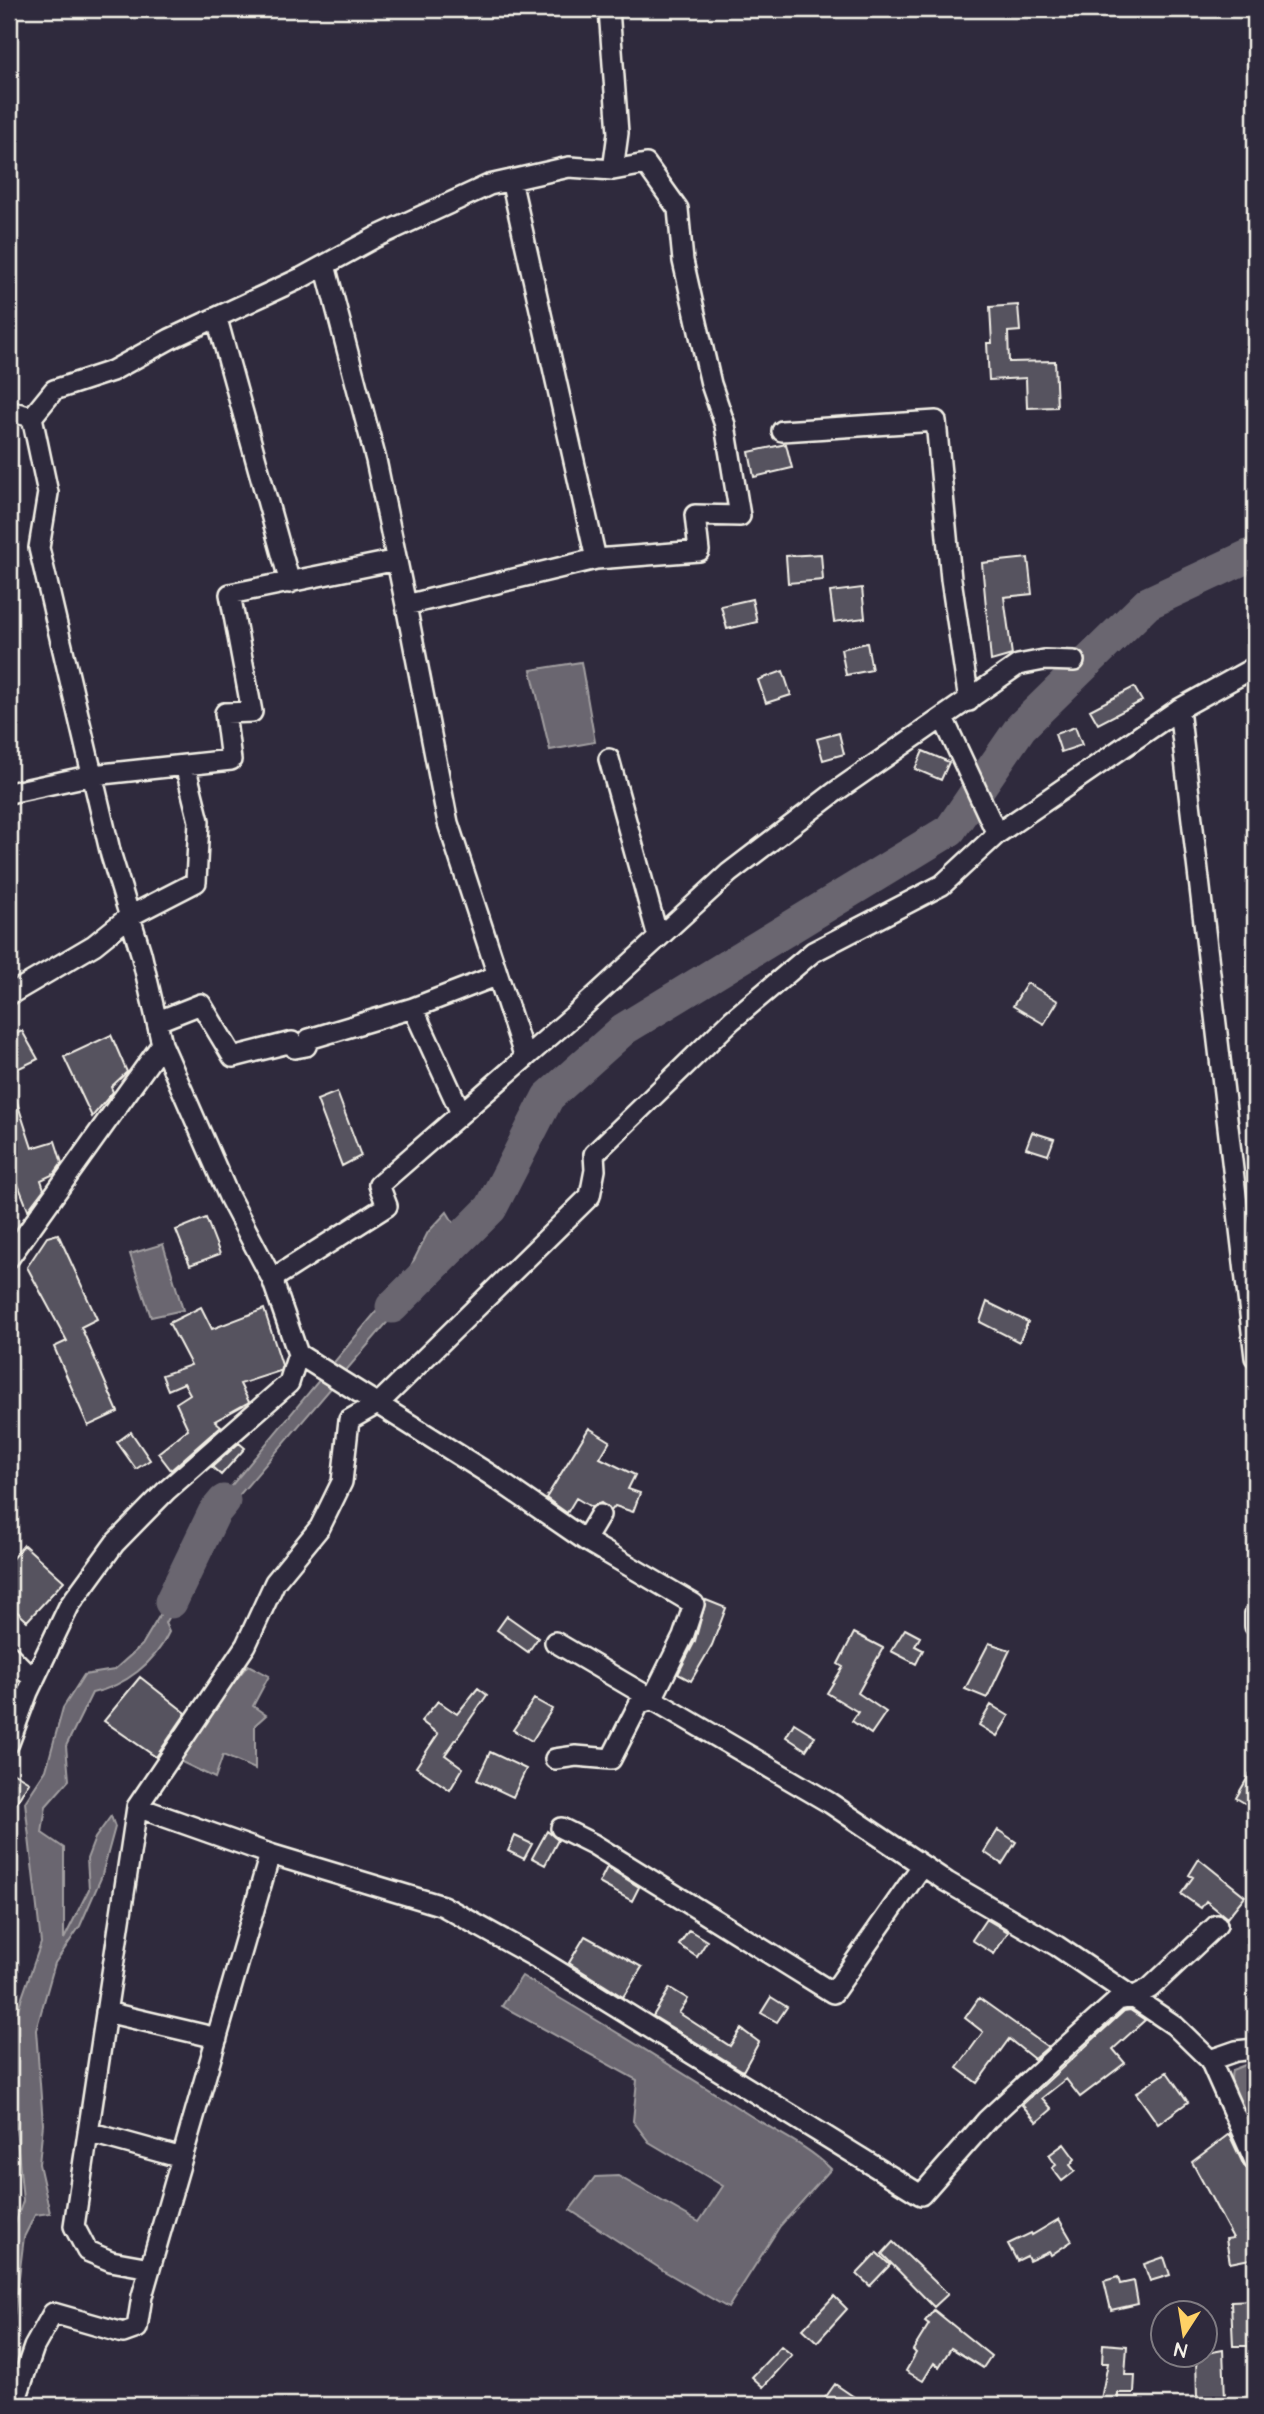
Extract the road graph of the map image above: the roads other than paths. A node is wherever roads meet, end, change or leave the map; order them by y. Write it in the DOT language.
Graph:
graph roads {
  1 [pos="609,9"];
  2 [pos="613,170"];
  3 [pos="511,180"];
  4 [pos="325,265"];
  5 [pos="217,319"];
  6 [pos="10,408"];
  7 [pos="32,417"];
  8 [pos="782,431"];
  9 [pos="596,559"];
  10 [pos="397,560"];
  11 [pos="290,583"];
  12 [pos="406,606"];
  13 [pos="1074,662"];
  14 [pos="1255,667"];
  15 [pos="969,701"];
  16 [pos="1179,709"];
  17 [pos="943,718"];
  18 [pos="608,759"];
  19 [pos="185,765"];
  20 [pos="93,775"];
  21 [pos="9,793"];
  22 [pos="997,834"];
  23 [pos="130,916"];
  24 [pos="658,937"];
  25 [pos="496,976"];
  26 [pos="9,995"];
  27 [pos="413,1008"];
  28 [pos="158,1021"];
  29 [pos="162,1044"];
  30 [pos="525,1058"];
  31 [pos="460,1113"];
  32 [pos="9,1258"];
  33 [pos="272,1279"];
  34 [pos="298,1354"];
  35 [pos="1255,1357"];
  36 [pos="379,1403"];
  37 [pos="600,1515"];
  38 [pos="585,1540"];
  39 [pos="1255,1614"];
  40 [pos="1255,1626"];
  41 [pos="555,1642"];
  42 [pos="9,1655"];
  43 [pos="34,1680"];
  44 [pos="652,1699"];
  45 [pos="9,1743"];
  46 [pos="555,1759"];
  47 [pos="137,1807"];
  48 [pos="561,1828"];
  49 [pos="270,1854"];
  50 [pos="922,1866"];
  51 [pos="1217,1924"];
  52 [pos="1133,1997"];
  53 [pos="106,2012"];
  54 [pos="217,2038"];
  55 [pos="1255,2049"];
  56 [pos="1210,2060"];
  57 [pos="88,2132"];
  58 [pos="182,2158"];
  59 [pos="1255,2161"];
  60 [pos="150,2268"];
  61 [pos="13,2405"];
  1 -- 2 [label="street"];
  2 -- 3 [label="street"];
  2 -- 9 [label="street"];
  3 -- 4 [label="street"];
  3 -- 9 [label="street"];
  4 -- 5 [label="street"];
  4 -- 10 [label="street"];
  5 -- 7 [label="street"];
  5 -- 11 [label="street"];
  6 -- 7 [label="street"];
  7 -- 20 [label="street"];
  8 -- 15 [label="street"];
  9 -- 12 [label="street"];
  10 -- 11 [label="street"];
  10 -- 12 [label="street"];
  11 -- 19 [label="street"];
  12 -- 25 [label="street"];
  13 -- 15 [label="street"];
  14 -- 16 [label="street"];
  15 -- 17 [label="street"];
  16 -- 22 [label="street"];
  16 -- 35 [label="street"];
  17 -- 22 [label="street"];
  17 -- 24 [label="street"];
  18 -- 24 [label="street"];
  19 -- 20 [label="street"];
  19 -- 23 [label="street"];
  20 -- 21 [label="street"];
  20 -- 23 [label="street"];
  22 -- 36 [label="street"];
  23 -- 26 [label="street"];
  23 -- 28 [label="street"];
  24 -- 30 [label="street"];
  25 -- 27 [label="street"];
  25 -- 30 [label="street"];
  27 -- 28 [label="street"];
  27 -- 31 [label="street"];
  28 -- 29 [label="street"];
  29 -- 32 [label="street"];
  29 -- 33 [label="street"];
  30 -- 31 [label="street"];
  31 -- 33 [label="street"];
  33 -- 34 [label="street"];
  34 -- 36 [label="street"];
  34 -- 43 [label="street"];
  36 -- 38 [label="street"];
  36 -- 47 [label="street"];
  37 -- 38 [label="street"];
  38 -- 44 [label="street"];
  39 -- 40 [label="street"];
  41 -- 44 [label="street"];
  42 -- 43 [label="street"];
  43 -- 45 [label="street"];
  44 -- 46 [label="street"];
  44 -- 50 [label="street"];
  47 -- 49 [label="street"];
  47 -- 53 [label="street"];
  48 -- 50 [label="street"];
  49 -- 52 [label="street"];
  49 -- 54 [label="street"];
  50 -- 52 [label="street"];
  51 -- 52 [label="street"];
  52 -- 56 [label="street"];
  53 -- 54 [label="street"];
  53 -- 57 [label="street"];
  54 -- 58 [label="street"];
  55 -- 56 [label="street"];
  56 -- 59 [label="street"];
  57 -- 58 [label="street"];
  57 -- 60 [label="street"];
  58 -- 60 [label="street"];
  60 -- 61 [label="street"];
}
